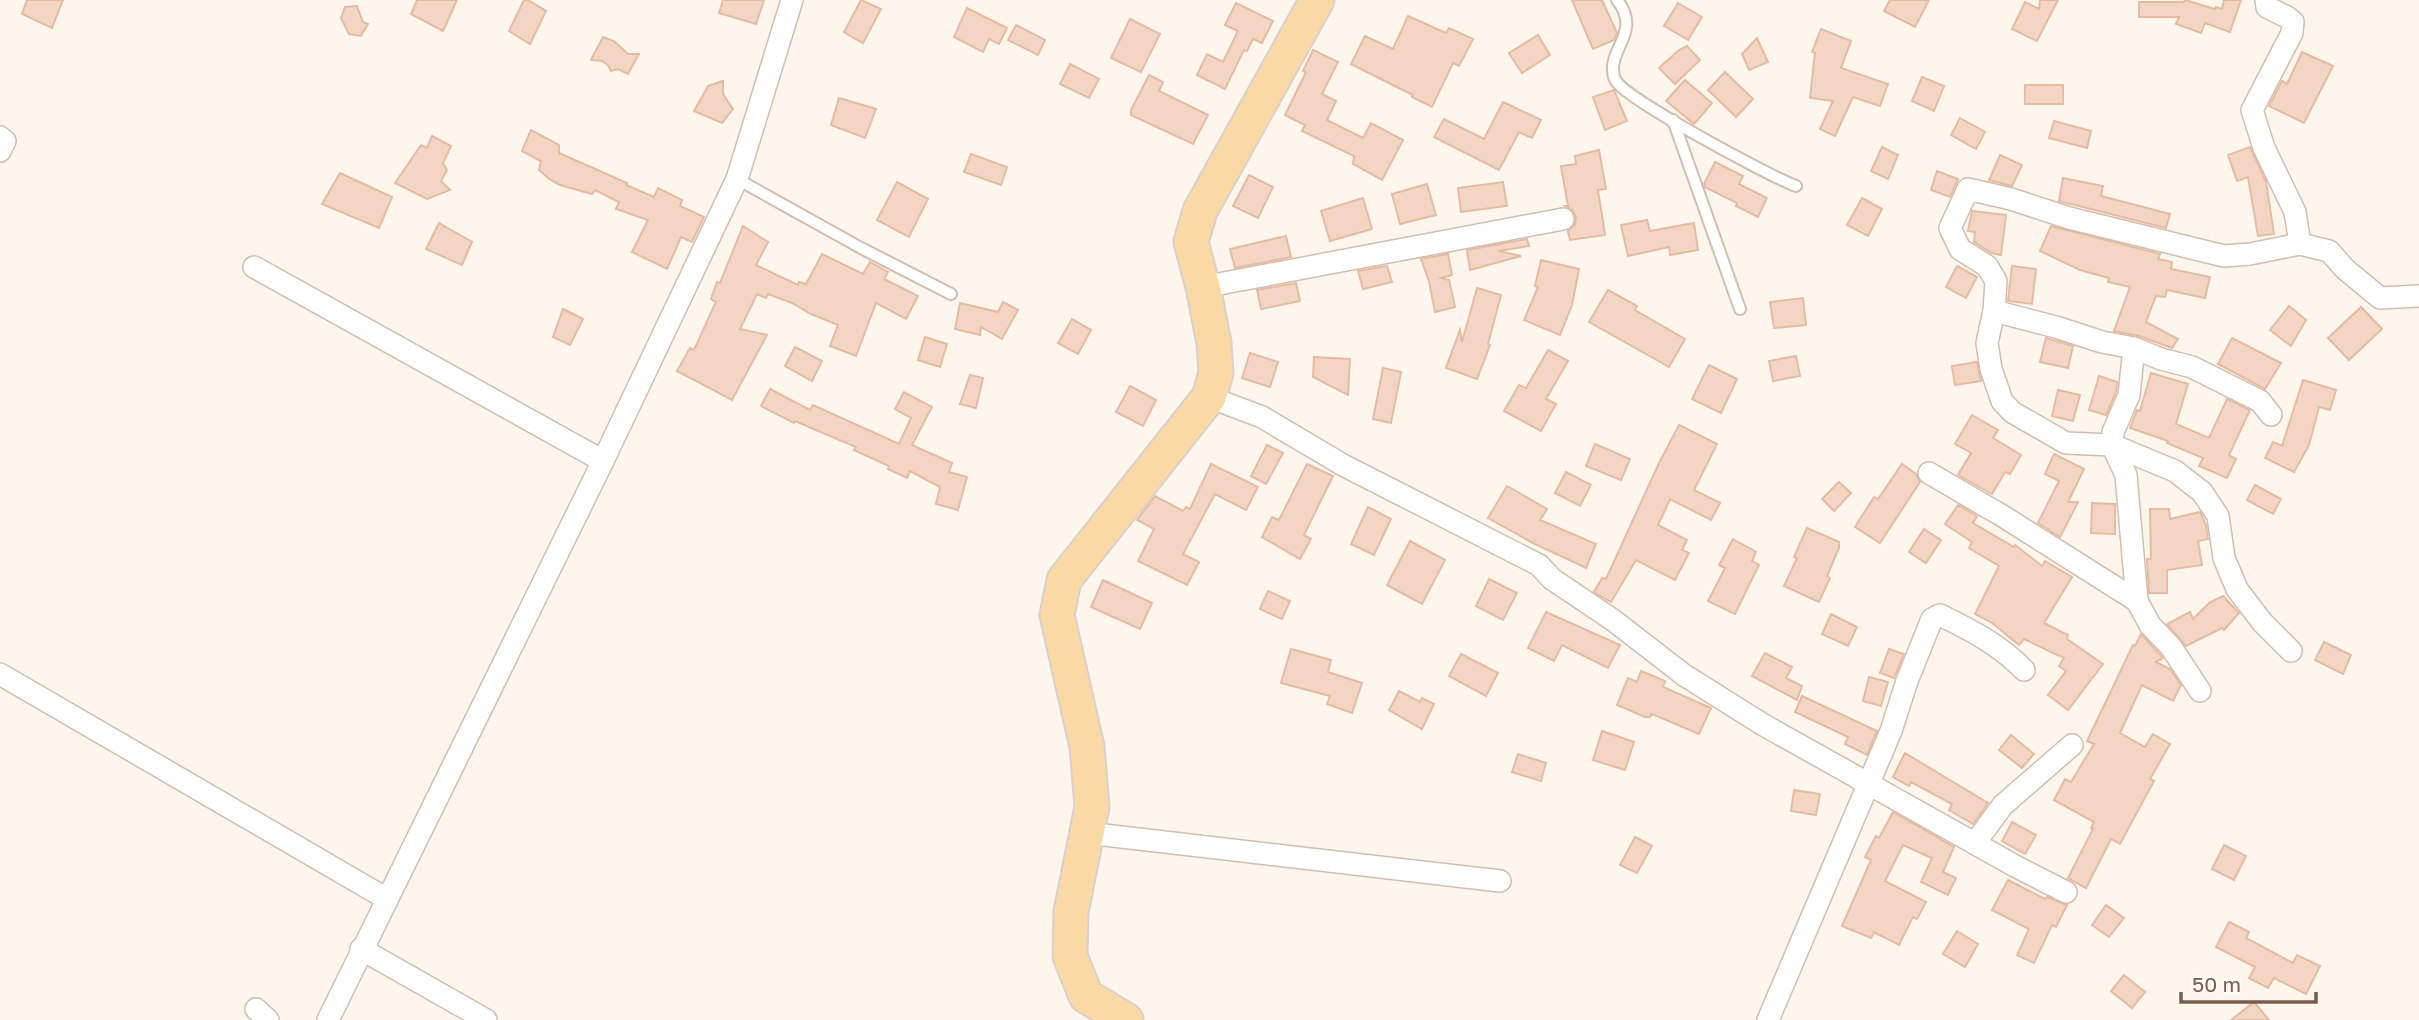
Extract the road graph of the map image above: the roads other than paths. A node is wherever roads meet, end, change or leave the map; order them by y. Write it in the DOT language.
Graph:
graph roads {
  1 [pos="792,0"];
  2 [pos="1317,0"];
  3 [pos="1617,0"];
  4 [pos="2266,0"];
  5 [pos="1673,120"];
  6 [pos="0,138"];
  7 [pos="0,151"];
  8 [pos="737,179"];
  9 [pos="1796,186"];
  10 [pos="1563,219"];
  11 [pos="2300,244"];
  12 [pos="254,267"];
  13 [pos="1203,287"];
  14 [pos="951,294"];
  15 [pos="2419,296"];
  16 [pos="1740,309"];
  17 [pos="1994,311"];
  18 [pos="2134,348"];
  19 [pos="1209,397"];
  20 [pos="2271,415"];
  21 [pos="2112,445"];
  22 [pos="603,461"];
  23 [pos="1929,473"];
  24 [pos="2137,601"];
  25 [pos="2291,651"];
  26 [pos="2024,670"];
  27 [pos="0,674"];
  28 [pos="2200,691"];
  29 [pos="2072,745"];
  30 [pos="1869,785"];
  31 [pos="1087,833"];
  32 [pos="1975,843"];
  33 [pos="1500,881"];
  34 [pos="2066,892"];
  35 [pos="387,898"];
  36 [pos="361,949"];
  37 [pos="328,1020"];
  38 [pos="486,1020"];
  39 [pos="1126,1020"];
  40 [pos="1768,1020"];
  1 -- 8 [label="street"];
  2 -- 13 [label="main road"];
  3 -- 5 [label="lane"];
  4 -- 11 [label="street"];
  5 -- 9 [label="lane"];
  5 -- 16 [label="lane"];
  6 -- 7 [label="street"];
  8 -- 14 [label="lane"];
  8 -- 22 [label="street"];
  10 -- 13 [label="street"];
  11 -- 15 [label="street"];
  11 -- 17 [label="street"];
  12 -- 22 [label="street"];
  13 -- 19 [label="main road"];
  17 -- 18 [label="street"];
  17 -- 21 [label="street"];
  18 -- 20 [label="street"];
  18 -- 21 [label="street"];
  19 -- 30 [label="street"];
  19 -- 31 [label="main road"];
  21 -- 24 [label="street"];
  21 -- 25 [label="street"];
  22 -- 35 [label="street"];
  23 -- 24 [label="street"];
  24 -- 28 [label="street"];
  26 -- 30 [label="street"];
  27 -- 35 [label="street"];
  29 -- 32 [label="street"];
  30 -- 32 [label="street"];
  30 -- 40 [label="street"];
  31 -- 33 [label="street"];
  31 -- 39 [label="main road"];
  32 -- 34 [label="street"];
  35 -- 36 [label="street"];
  36 -- 37 [label="street"];
  36 -- 38 [label="street"];
}
